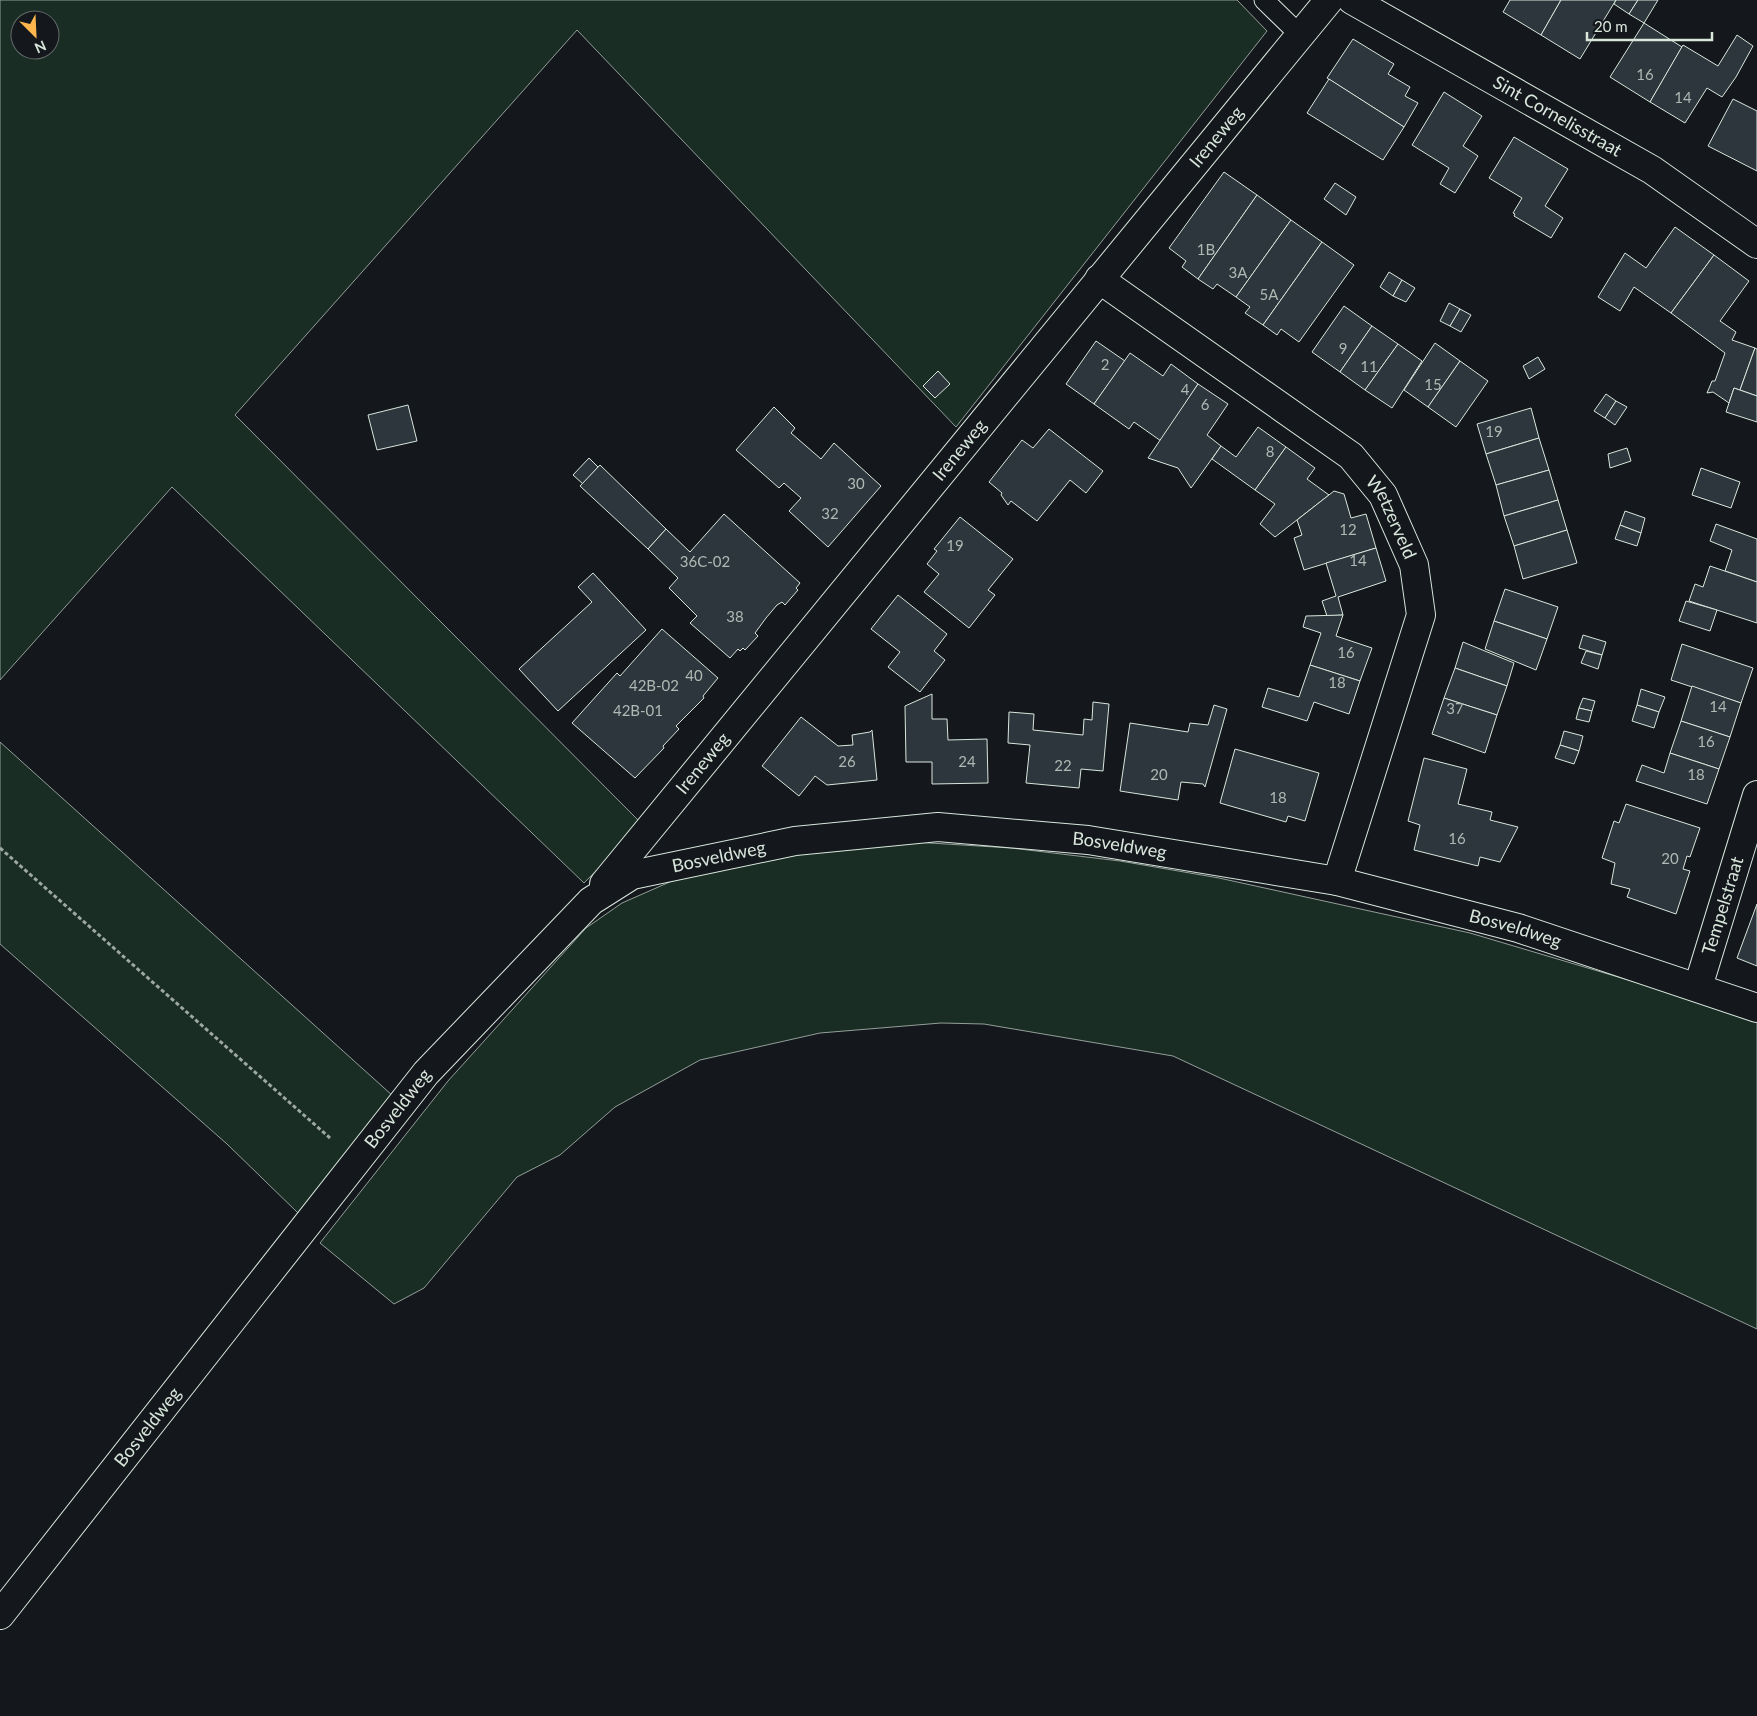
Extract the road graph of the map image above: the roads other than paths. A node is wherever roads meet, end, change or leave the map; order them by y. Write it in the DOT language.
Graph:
graph roads {
  1 [pos="1264,0"];
  2 [pos="1329,0"];
  3 [pos="1352,0"];
  4 [pos="1300,35"];
  5 [pos="1757,244"];
  6 [pos="1099,279"];
  7 [pos="1757,795"];
  8 [pos="1338,881"];
  9 [pos="591,901"];
  10 [pos="1698,987"];
  11 [pos="1757,1008"];
  12 [pos="0,1615"];
  1 -- 4 [label="lane"];
  2 -- 4 [label="street, Ireneweg"];
  3 -- 5 [label="street, Sint Cornelisstraat"];
  4 -- 6 [label="street, Ireneweg"];
  6 -- 8 [label="street, Wetzerveld"];
  6 -- 9 [label="street, Ireneweg"];
  7 -- 10 [label="street, Tempelstraat"];
  8 -- 9 [label="street, Bosveldweg"];
  8 -- 10 [label="street, Bosveldweg"];
  9 -- 12 [label="street, Bosveldweg"];
  10 -- 11 [label="street, Bosveldweg"];
}
